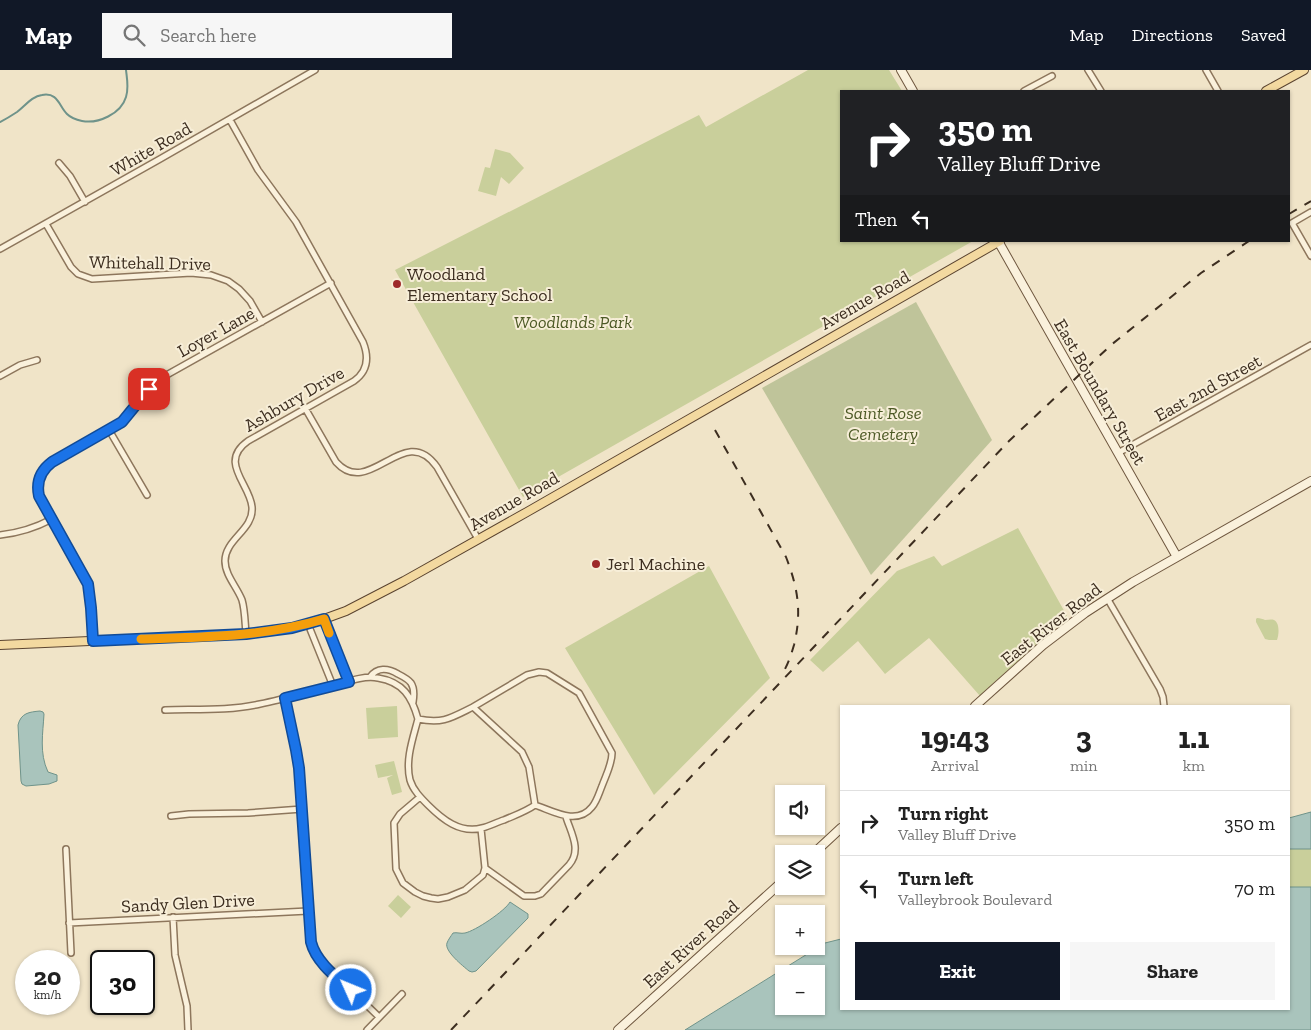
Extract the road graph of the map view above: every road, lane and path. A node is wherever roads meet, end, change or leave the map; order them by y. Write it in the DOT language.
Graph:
graph roads {
  1 [pos="315,70"];
  2 [pos="901,70"];
  3 [pos="1088,70"];
  4 [pos="1206,70"];
  5 [pos="1304,70"];
  6 [pos="1052,76"];
  7 [pos="912,90"];
  8 [pos="1026,90"];
  9 [pos="1100,90"];
  10 [pos="1217,90"];
  11 [pos="1268,90"];
  12 [pos="230,120"];
  13 [pos="59,163"];
  14 [pos="85,202"];
  15 [pos="1311,212"];
  16 [pos="46,224"];
  17 [pos="999,242"];
  18 [pos="0,249"];
  19 [pos="1311,256"];
  20 [pos="331,283"];
  21 [pos="262,322"];
  22 [pos="1311,345"];
  23 [pos="37,360"];
  24 [pos="0,376"];
  25 [pos="305,408"];
  26 [pos="109,430"];
  27 [pos="1118,454"];
  28 [pos="1311,481"];
  29 [pos="147,495"];
  30 [pos="52,518"];
  31 [pos="0,535"];
  32 [pos="478,539"];
  33 [pos="1176,557"];
  34 [pos="1107,598"];
  35 [pos="324,619"];
  36 [pos="308,624"];
  37 [pos="246,634"];
  38 [pos="93,641"];
  39 [pos="0,645"];
  40 [pos="370,677"];
  41 [pos="349,682"];
  42 [pos="333,686"];
  43 [pos="285,698"];
  44 [pos="413,703"];
  45 [pos="976,705"];
  46 [pos="1164,705"];
  47 [pos="472,707"];
  48 [pos="165,710"];
  49 [pos="418,719"];
  50 [pos="420,797"];
  51 [pos="535,804"];
  52 [pos="302,809"];
  53 [pos="171,816"];
  54 [pos="566,817"];
  55 [pos="480,829"];
  56 [pos="840,829"];
  57 [pos="823,845"];
  58 [pos="66,849"];
  59 [pos="485,868"];
  60 [pos="775,888"];
  61 [pos="308,911"];
  62 [pos="173,917"];
  63 [pos="70,923"];
  64 [pos="71,950"];
  65 [pos="402,994"];
  66 [pos="379,1017"];
  67 [pos="188,1030"];
  68 [pos="367,1030"];
  69 [pos="618,1030"];
  1 -- 12 [label="street, White Road"];
  2 -- 7 [label="main road"];
  3 -- 9 [label="street"];
  4 -- 10 [label="street"];
  5 -- 11 [label="main road"];
  6 -- 8 [label="street"];
  12 -- 14 [label="street, White Road"];
  12 -- 20 [label="street, Ashbury Drive"];
  13 -- 14 [label="street"];
  14 -- 16 [label="street, White Road"];
  15 -- 19 [label="street"];
  16 -- 18 [label="street, White Road"];
  16 -- 21 [label="street, Whitehall Drive"];
  17 -- 27 [label="main road, East Boundary Street"];
  17 -- 32 [label="main road, Avenue Road"];
  20 -- 21 [label="street, Loyer Lane"];
  20 -- 25 [label="street, Ashbury Drive"];
  21 -- 26 [label="street, Loyer Lane"];
  22 -- 27 [label="street, East 2nd Street"];
  23 -- 24 [label="street"];
  25 -- 32 [label="street"];
  25 -- 37 [label="street, Ashbury Drive"];
  26 -- 29 [label="street"];
  26 -- 30 [label="street, Loyer Lane"];
  27 -- 33 [label="main road, East Boundary Street"];
  28 -- 33 [label="main road, East River Road"];
  30 -- 31 [label="street"];
  30 -- 38 [label="street, Loyer Lane"];
  32 -- 35 [label="main road, Avenue Road"];
  33 -- 34 [label="main road, East River Road"];
  34 -- 45 [label="main road, East River Road"];
  34 -- 46 [label="street"];
  35 -- 36 [label="main road, Avenue Road"];
  35 -- 41 [label="street"];
  36 -- 37 [label="main road, Avenue Road"];
  36 -- 42 [label="street"];
  37 -- 38 [label="main road, Avenue Road"];
  38 -- 39 [label="main road, Avenue Road"];
  40 -- 41 [label="street"];
  40 -- 44 [label="street"];
  40 -- 44 [label="street"];
  41 -- 42 [label="street"];
  42 -- 43 [label="street"];
  43 -- 48 [label="street"];
  43 -- 52 [label="street"];
  44 -- 49 [label="street"];
  47 -- 49 [label="street"];
  47 -- 51 [label="street"];
  47 -- 54 [label="street"];
  49 -- 50 [label="street"];
  50 -- 55 [label="street"];
  50 -- 59 [label="street"];
  51 -- 54 [label="street"];
  51 -- 55 [label="street"];
  52 -- 53 [label="street"];
  52 -- 61 [label="street"];
  54 -- 59 [label="street"];
  55 -- 59 [label="street"];
  56 -- 57 [label="main road"];
  58 -- 63 [label="street"];
  60 -- 69 [label="main road, East River Road"];
  61 -- 62 [label="street, Sandy Glen Drive"];
  61 -- 66 [label="street"];
  62 -- 63 [label="street, Sandy Glen Drive"];
  62 -- 67 [label="street"];
  63 -- 64 [label="street"];
  65 -- 66 [label="street"];
  66 -- 68 [label="street"];
}
